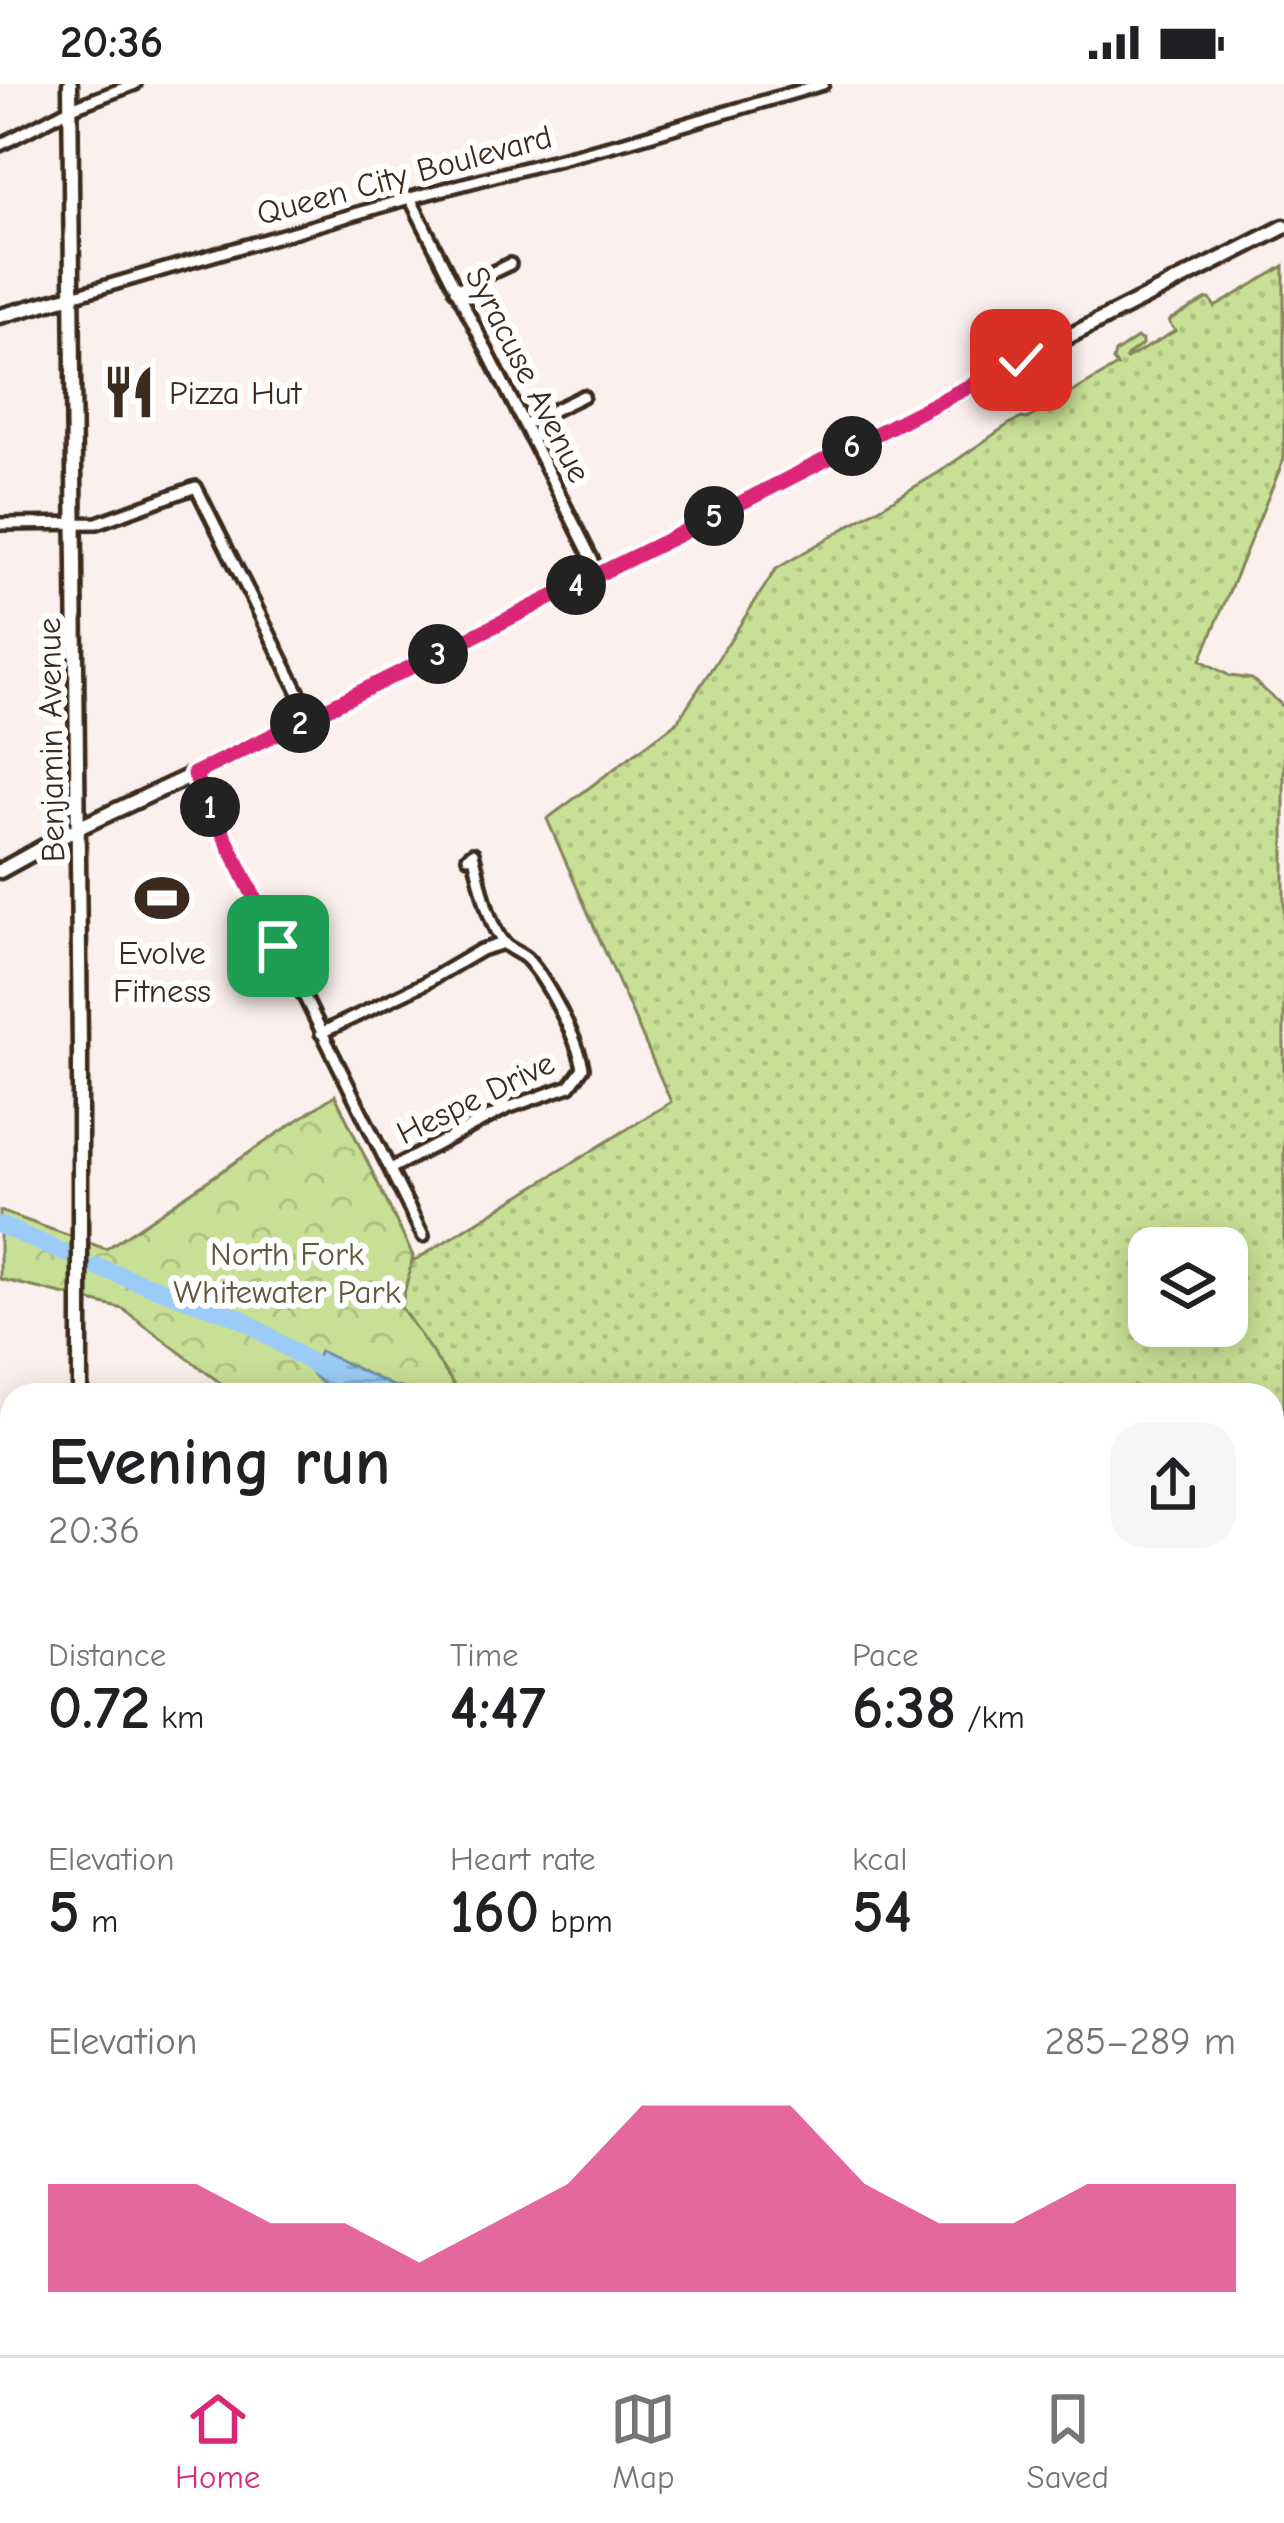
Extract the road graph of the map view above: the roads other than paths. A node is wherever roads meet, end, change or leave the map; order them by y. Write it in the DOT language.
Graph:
graph roads {
  1 [pos="70,84"];
  2 [pos="135,84"];
  3 [pos="823,84"];
  4 [pos="71,108"];
  5 [pos="0,145"];
  6 [pos="410,198"];
  7 [pos="1284,227"];
  8 [pos="510,264"];
  9 [pos="455,290"];
  10 [pos="72,296"];
  11 [pos="0,316"];
  12 [pos="583,395"];
  13 [pos="525,424"];
  14 [pos="76,523"];
  15 [pos="0,524"];
  16 [pos="599,573"];
  17 [pos="311,717"];
  18 [pos="194,774"];
  19 [pos="78,828"];
  20 [pos="468,857"];
  21 [pos="0,871"];
  22 [pos="504,943"];
  23 [pos="321,1033"];
  24 [pos="389,1169"];
  25 [pos="423,1236"];
  26 [pos="80,1383"];
  1 -- 4 [label="main road, Benjamin Avenue"];
  2 -- 4 [label="street"];
  3 -- 6 [label="street, Queen City Boulevard"];
  4 -- 5 [label="street"];
  4 -- 10 [label="main road, Benjamin Avenue"];
  6 -- 9 [label="street, Syracuse Avenue"];
  6 -- 10 [label="street, Queen City Boulevard"];
  7 -- 16 [label="main road"];
  8 -- 9 [label="street"];
  9 -- 13 [label="street, Syracuse Avenue"];
  10 -- 11 [label="main road, Queen City Boulevard"];
  10 -- 14 [label="main road, Benjamin Avenue"];
  12 -- 13 [label="street"];
  13 -- 16 [label="street, Syracuse Avenue"];
  14 -- 15 [label="street"];
  14 -- 17 [label="street"];
  14 -- 19 [label="main road, Benjamin Avenue"];
  16 -- 17 [label="main road"];
  17 -- 18 [label="main road"];
  18 -- 19 [label="main road"];
  18 -- 23 [label="street"];
  19 -- 21 [label="main road"];
  19 -- 26 [label="main road, Benjamin Avenue"];
  20 -- 22 [label="street"];
  22 -- 23 [label="street"];
  22 -- 24 [label="street, Hespe Drive"];
  23 -- 24 [label="street"];
  24 -- 25 [label="street"];
}
